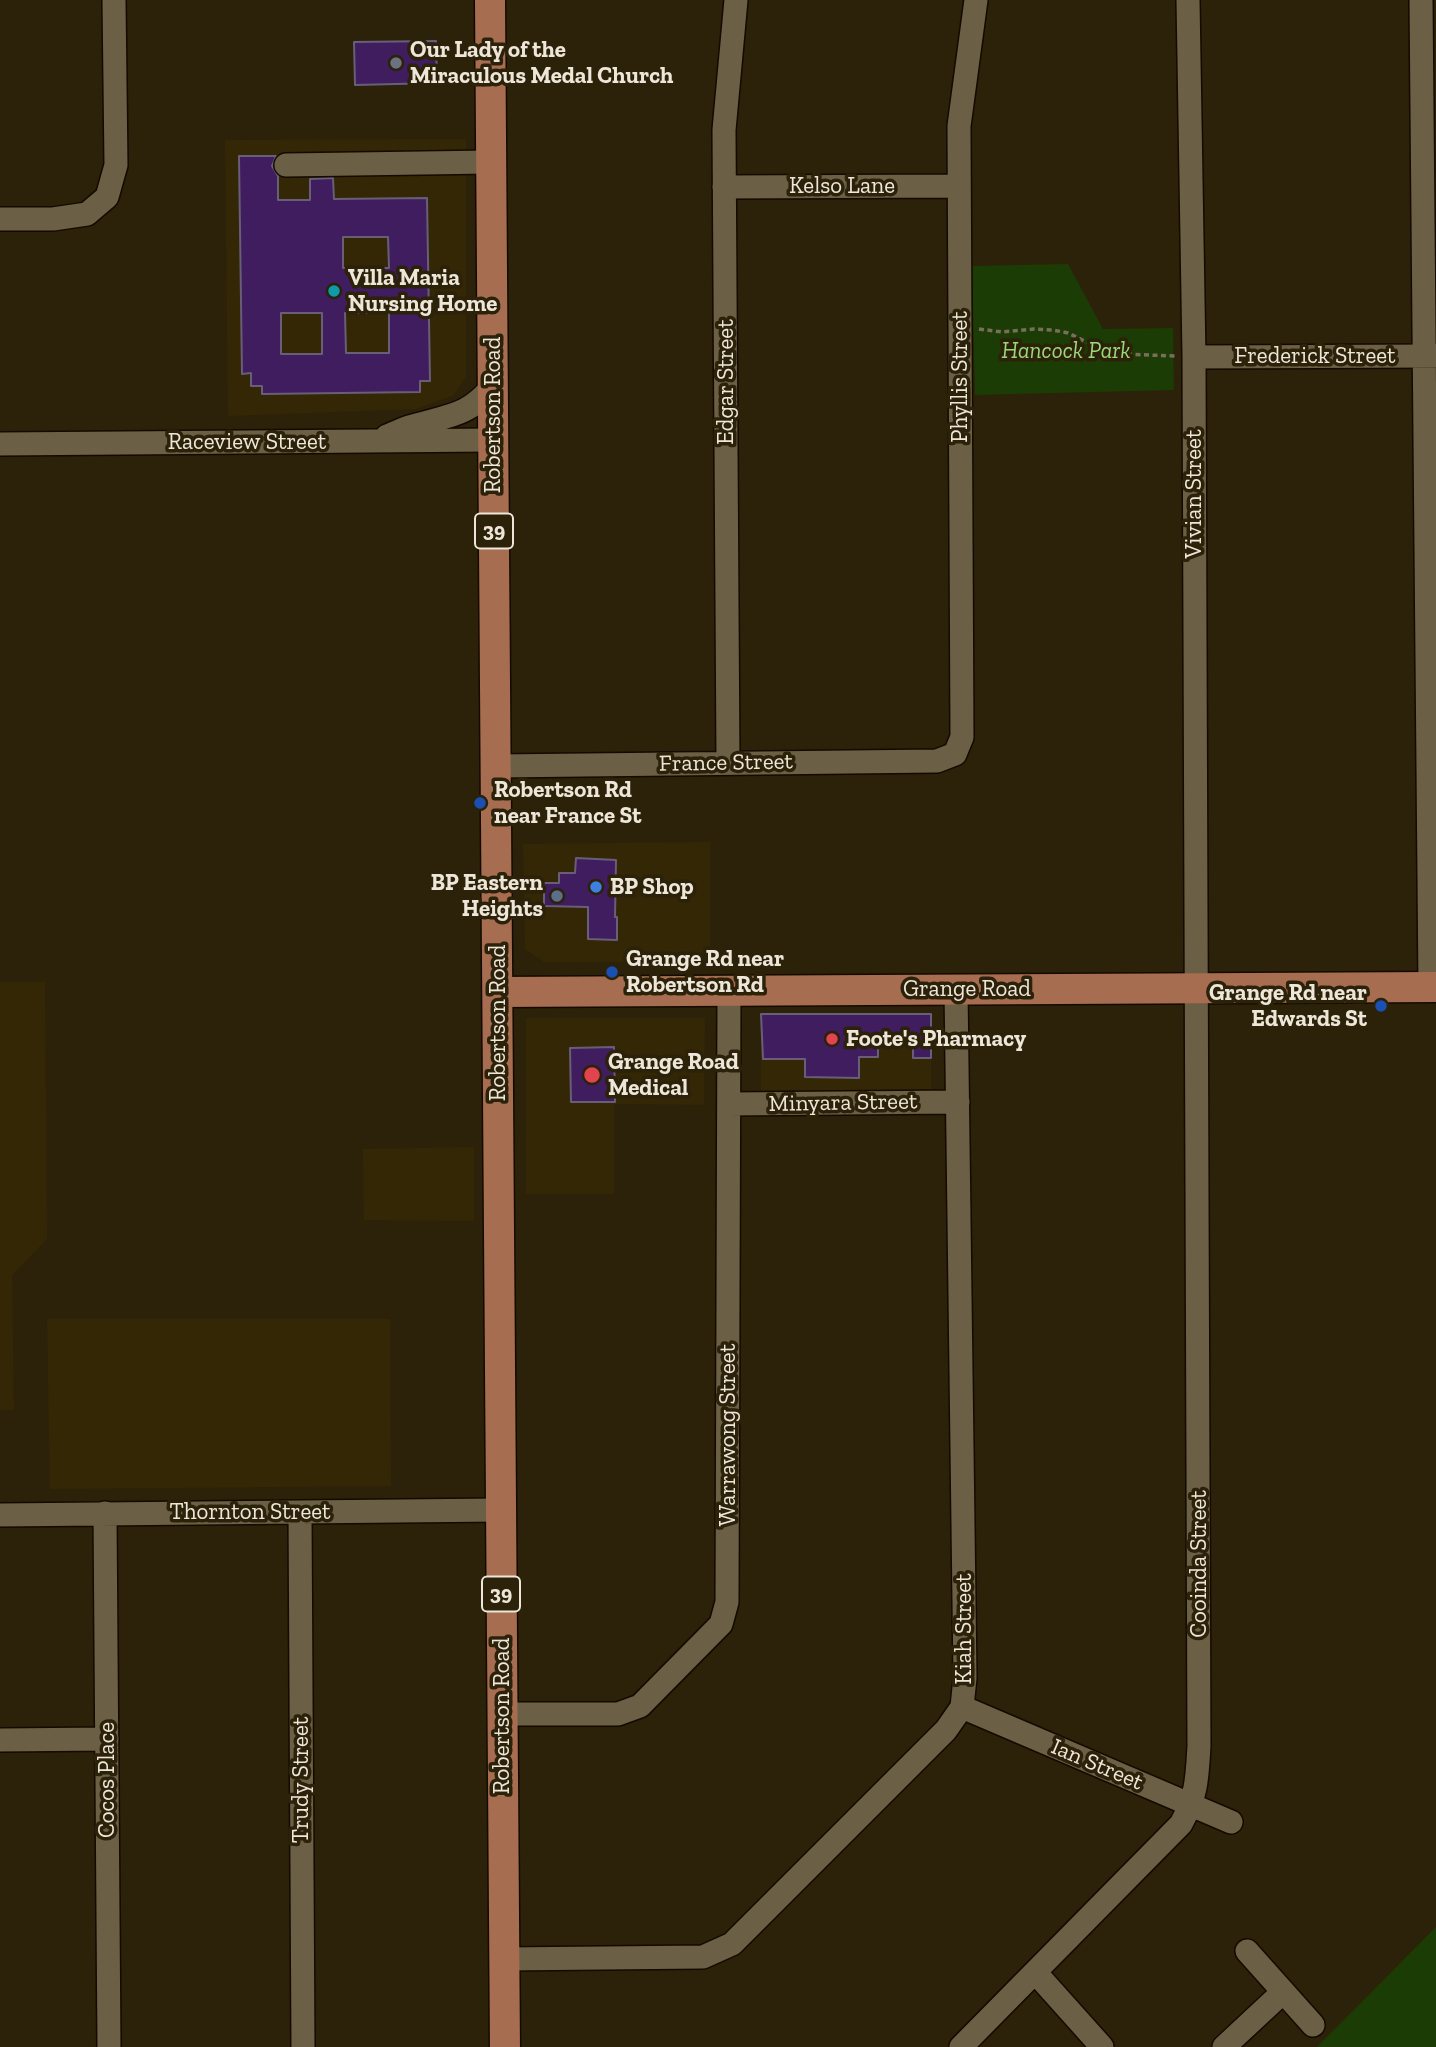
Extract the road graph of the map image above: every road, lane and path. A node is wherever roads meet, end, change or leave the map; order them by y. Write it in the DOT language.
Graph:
graph roads {
  1 [pos="114,0"];
  2 [pos="490,0"];
  3 [pos="736,0"];
  4 [pos="976,0"];
  5 [pos="1188,0"];
  6 [pos="1421,0"];
  7 [pos="491,162"];
  8 [pos="286,165"];
  9 [pos="959,186"];
  10 [pos="724,187"];
  11 [pos="0,219"];
  12 [pos="960,327"];
  13 [pos="1194,356"];
  14 [pos="1430,356"];
  15 [pos="493,386"];
  16 [pos="493,440"];
  17 [pos="374,442"];
  18 [pos="0,443"];
  19 [pos="955,754"];
  20 [pos="728,764"];
  21 [pos="497,766"];
  22 [pos="1433,987"];
  23 [pos="1196,988"];
  24 [pos="956,989"];
  25 [pos="729,990"];
  26 [pos="498,992"];
  27 [pos="958,1102"];
  28 [pos="729,1104"];
  29 [pos="500,1510"];
  30 [pos="300,1512"];
  31 [pos="105,1513"];
  32 [pos="0,1515"];
  33 [pos="962,1707"];
  34 [pos="503,1714"];
  35 [pos="107,1739"];
  36 [pos="0,1740"];
  37 [pos="1192,1805"];
  38 [pos="1231,1822"];
  39 [pos="1247,1951"];
  40 [pos="504,1959"];
  41 [pos="1035,1972"];
  42 [pos="1283,1992"];
  43 [pos="1313,2025"];
  44 [pos="109,2047"];
  45 [pos="303,2047"];
  46 [pos="505,2047"];
  47 [pos="961,2047"];
  48 [pos="1102,2047"];
  49 [pos="1224,2047"];
  1 -- 11 [label="street"];
  2 -- 7 [label="main road, Robertson Road / 39"];
  3 -- 10 [label="street, Edgar Street"];
  4 -- 9 [label="street, Phyllis Street"];
  5 -- 13 [label="street, Vivian Street"];
  6 -- 14 [label="street"];
  7 -- 8 [label="street"];
  7 -- 15 [label="main road, Robertson Road / 39"];
  9 -- 10 [label="street, Kelso Lane"];
  9 -- 12 [label="street, Phyllis Street"];
  10 -- 20 [label="street, Edgar Street"];
  12 -- 13 [label="path"];
  12 -- 19 [label="street, Phyllis Street"];
  13 -- 14 [label="street, Frederick Street"];
  13 -- 23 [label="street, Vivian Street"];
  14 -- 22 [label="street"];
  15 -- 16 [label="main road, Robertson Road / 39"];
  15 -- 17 [label="street"];
  16 -- 17 [label="street, Raceview Street"];
  16 -- 21 [label="main road, Robertson Road / 39"];
  17 -- 18 [label="street, Raceview Street"];
  19 -- 20 [label="street, France Street"];
  20 -- 21 [label="street, France Street"];
  21 -- 26 [label="main road, Robertson Road / 39"];
  22 -- 23 [label="main road, Grange Road"];
  23 -- 24 [label="main road, Grange Road"];
  23 -- 37 [label="street, Cooinda Street"];
  24 -- 25 [label="main road, Grange Road"];
  24 -- 27 [label="street, Kiah Street"];
  25 -- 26 [label="main road, Grange Road"];
  25 -- 28 [label="street, Warrawong Street"];
  26 -- 29 [label="main road, Robertson Road / 39"];
  27 -- 28 [label="street, Minyara Street"];
  27 -- 33 [label="street, Kiah Street"];
  28 -- 34 [label="street, Warrawong Street"];
  29 -- 30 [label="street, Thornton Street"];
  29 -- 34 [label="main road, Robertson Road / 39"];
  30 -- 31 [label="street, Thornton Street"];
  30 -- 45 [label="street, Trudy Street"];
  31 -- 32 [label="street, Thornton Street"];
  31 -- 35 [label="street, Cocos Place"];
  33 -- 37 [label="street, Ian Street"];
  33 -- 40 [label="street, Kiah Street"];
  34 -- 40 [label="main road, Robertson Road / 39"];
  35 -- 36 [label="street"];
  35 -- 44 [label="street, Cocos Place"];
  37 -- 38 [label="street, Ian Street"];
  37 -- 41 [label="street, Cooinda Street"];
  39 -- 42 [label="street"];
  40 -- 46 [label="main road, Robertson Road / 39"];
  41 -- 47 [label="street, Cooinda Street"];
  41 -- 48 [label="street"];
  42 -- 43 [label="street"];
  42 -- 49 [label="street"];
}
